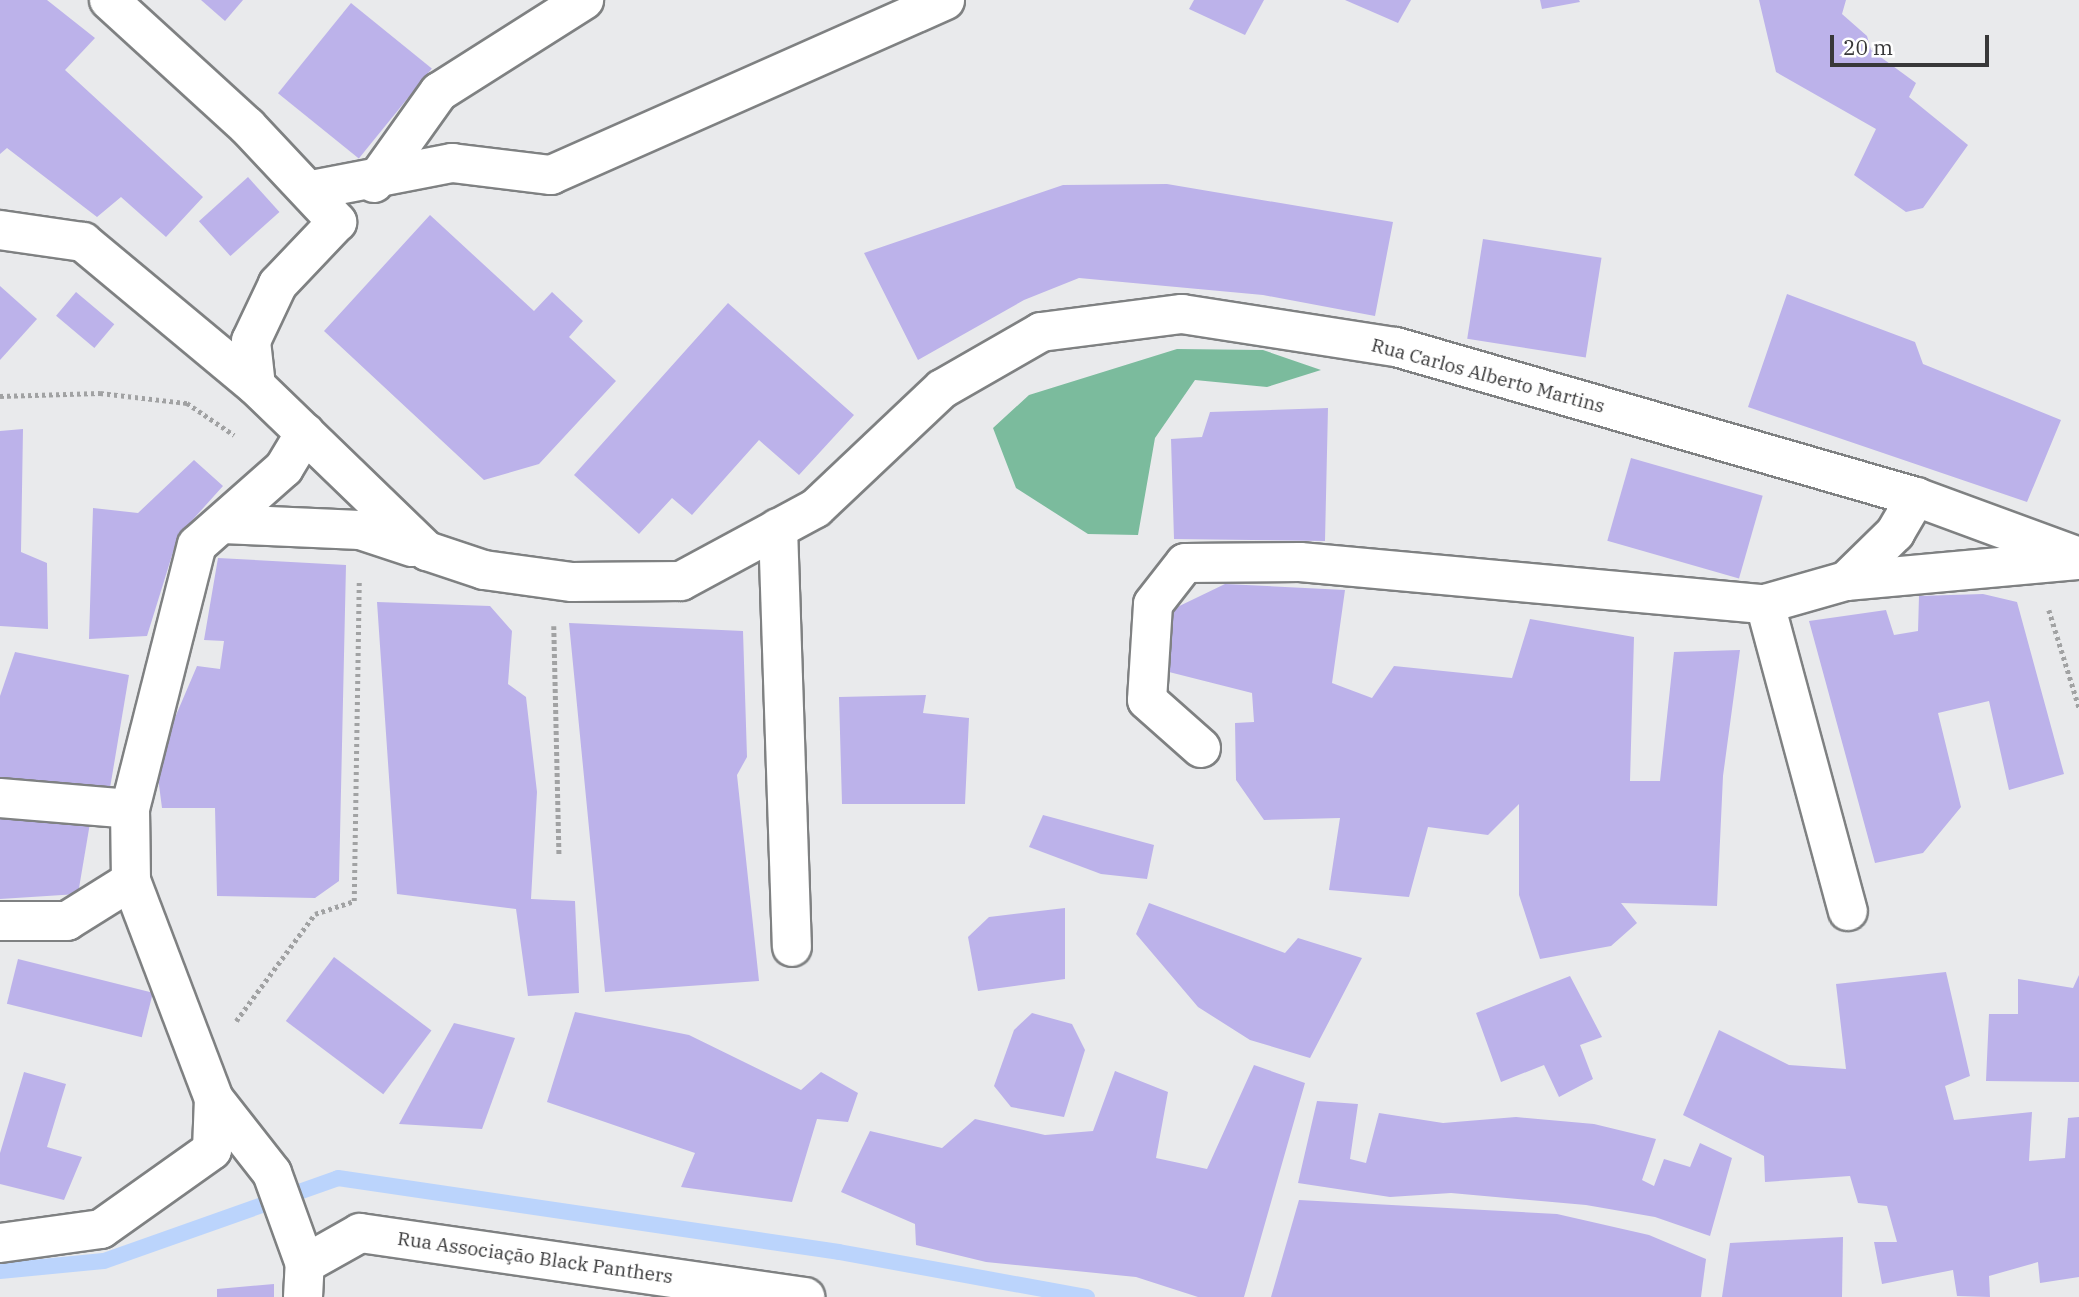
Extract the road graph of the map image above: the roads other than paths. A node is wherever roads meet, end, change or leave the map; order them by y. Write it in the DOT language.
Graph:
graph roads {
  1 [pos="109,0"];
  2 [pos="584,0"];
  3 [pos="945,0"];
  4 [pos="374,183"];
  5 [pos="312,190"];
  6 [pos="0,230"];
  7 [pos="256,386"];
  8 [pos="305,433"];
  9 [pos="1916,497"];
  10 [pos="223,524"];
  11 [pos="778,528"];
  12 [pos="427,551"];
  13 [pos="2079,559"];
  14 [pos="1846,581"];
  15 [pos="1765,604"];
  16 [pos="1201,748"];
  17 [pos="0,798"];
  18 [pos="130,808"];
  19 [pos="131,881"];
  20 [pos="1848,911"];
  21 [pos="0,921"];
  22 [pos="792,947"];
  23 [pos="208,1083"];
  24 [pos="0,1243"];
  25 [pos="304,1281"];
  26 [pos="602,1283"];
  27 [pos="805,1297"];
  1 -- 5 [label="street"];
  2 -- 4 [label="street"];
  3 -- 4 [label="street"];
  4 -- 5 [label="street"];
  5 -- 7 [label="street"];
  6 -- 7 [label="street, Rua Carlos Alberto Martins"];
  7 -- 8 [label="street, Rua Carlos Alberto Martins"];
  8 -- 10 [label="street"];
  8 -- 12 [label="street, Rua Carlos Alberto Martins"];
  9 -- 11 [label="street, Rua Carlos Alberto Martins"];
  9 -- 13 [label="street, Rua Carlos Alberto Martins"];
  9 -- 14 [label="street"];
  10 -- 12 [label="street"];
  10 -- 18 [label="street"];
  11 -- 12 [label="street, Rua Carlos Alberto Martins"];
  11 -- 22 [label="street"];
  13 -- 14 [label="street"];
  14 -- 15 [label="street"];
  15 -- 16 [label="street"];
  15 -- 20 [label="street"];
  17 -- 18 [label="street"];
  18 -- 19 [label="street"];
  19 -- 21 [label="street"];
  19 -- 23 [label="street"];
  23 -- 24 [label="street"];
  23 -- 25 [label="street"];
  25 -- 26 [label="street, Rua Associação Black Panthers"];
  26 -- 27 [label="street, Rua Associação Black Panthers"];
}
